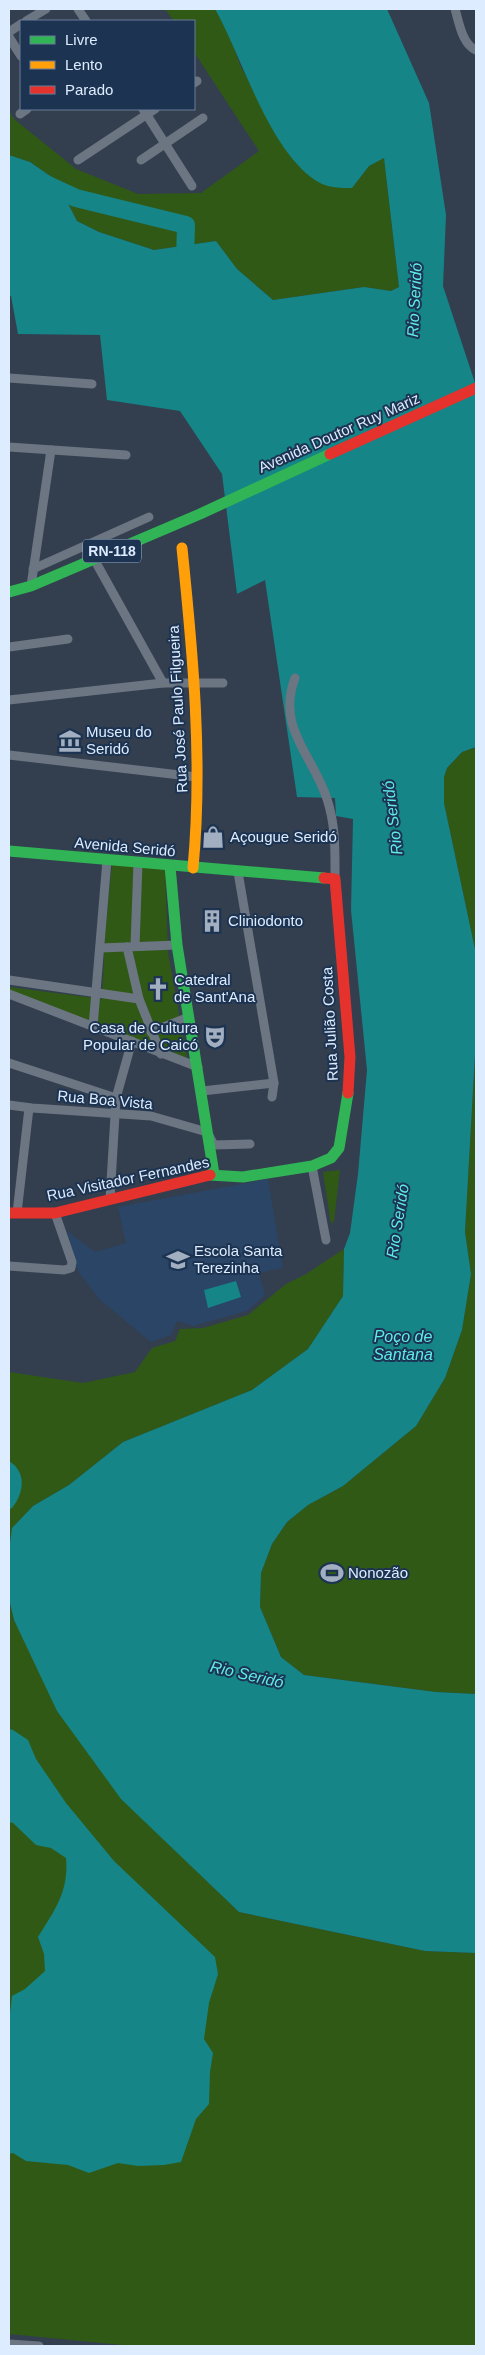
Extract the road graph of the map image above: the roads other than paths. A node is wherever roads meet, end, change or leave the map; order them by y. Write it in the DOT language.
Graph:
graph roads {
  1 [pos="46,9"];
  2 [pos="78,9"];
  3 [pos="455,9"];
  4 [pos="28,20"];
  5 [pos="85,20"];
  6 [pos="20,25"];
  7 [pos="9,32"];
  8 [pos="9,37"];
  9 [pos="473,48"];
  10 [pos="20,54"];
  11 [pos="144,112"];
  12 [pos="203,118"];
  13 [pos="166,144"];
  14 [pos="78,160"];
  15 [pos="141,160"];
  16 [pos="192,186"];
  17 [pos="9,378"];
  18 [pos="92,384"];
  19 [pos="476,388"];
  20 [pos="9,447"];
  21 [pos="51,450"];
  22 [pos="126,455"];
  23 [pos="149,516"];
  24 [pos="182,548"];
  25 [pos="94,559"];
  26 [pos="33,569"];
  27 [pos="31,586"];
  28 [pos="9,592"];
  29 [pos="68,639"];
  30 [pos="9,647"];
  31 [pos="295,678"];
  32 [pos="163,683"];
  33 [pos="223,683"];
  34 [pos="193,684"];
  35 [pos="9,700"];
  36 [pos="9,755"];
  37 [pos="198,777"];
  38 [pos="9,851"];
  39 [pos="107,860"];
  40 [pos="138,863"];
  41 [pos="170,866"];
  42 [pos="193,868"];
  43 [pos="238,874"];
  44 [pos="335,879"];
  45 [pos="177,945"];
  46 [pos="131,946"];
  47 [pos="100,948"];
  48 [pos="9,980"];
  49 [pos="95,993"];
  50 [pos="9,994"];
  51 [pos="139,1000"];
  52 [pos="189,1017"];
  53 [pos="93,1027"];
  54 [pos="151,1032"];
  55 [pos="132,1041"];
  56 [pos="161,1054"];
  57 [pos="9,1063"];
  58 [pos="198,1067"];
  59 [pos="274,1083"];
  60 [pos="202,1091"];
  61 [pos="272,1097"];
  62 [pos="116,1098"];
  63 [pos="9,1105"];
  64 [pos="29,1108"];
  65 [pos="115,1113"];
  66 [pos="207,1132"];
  67 [pos="250,1144"];
  68 [pos="312,1166"];
  69 [pos="214,1174"];
  70 [pos="110,1200"];
  71 [pos="13,1213"];
  72 [pos="55,1213"];
  73 [pos="326,1240"];
  74 [pos="9,1266"];
  75 [pos="9,2344"];
  76 [pos="39,2346"];
  1 -- 4 [label="street"];
  2 -- 5 [label="street"];
  3 -- 9 [label="street"];
  6 -- 7 [label="street"];
  8 -- 10 [label="street"];
  11 -- 13 [label="street"];
  11 -- 14 [label="street"];
  12 -- 13 [label="street"];
  13 -- 15 [label="street"];
  13 -- 16 [label="street"];
  17 -- 18 [label="street"];
  19 -- 25 [label="main road, Avenida Doutor Ruy Mariz / RN-118"];
  20 -- 21 [label="street"];
  21 -- 22 [label="street"];
  21 -- 26 [label="street"];
  23 -- 26 [label="street"];
  24 -- 34 [label="main road, Rua José Paulo Filgueira"];
  25 -- 27 [label="main road, RN-118"];
  25 -- 32 [label="street"];
  26 -- 27 [label="street"];
  27 -- 28 [label="main road, RN-118"];
  29 -- 30 [label="street"];
  31 -- 44 [label="street"];
  32 -- 34 [label="street"];
  32 -- 35 [label="street"];
  33 -- 34 [label="street"];
  34 -- 37 [label="main road, Rua José Paulo Filgueira"];
  36 -- 37 [label="street"];
  37 -- 42 [label="main road, Rua José Paulo Filgueira"];
  38 -- 39 [label="main road, Avenida Seridó"];
  39 -- 40 [label="main road, Avenida Seridó"];
  39 -- 47 [label="street"];
  40 -- 41 [label="main road, Avenida Seridó"];
  40 -- 46 [label="street"];
  41 -- 42 [label="main road, Avenida Seridó"];
  41 -- 45 [label="main road"];
  42 -- 43 [label="main road, Avenida Seridó"];
  43 -- 44 [label="main road, Avenida Seridó"];
  43 -- 59 [label="street"];
  44 -- 68 [label="main road, Rua Julião Costa"];
  45 -- 46 [label="street"];
  45 -- 52 [label="main road"];
  46 -- 47 [label="street"];
  46 -- 51 [label="street"];
  47 -- 49 [label="street"];
  48 -- 49 [label="street"];
  49 -- 51 [label="street"];
  49 -- 53 [label="street"];
  50 -- 53 [label="street"];
  51 -- 54 [label="street"];
  52 -- 54 [label="street"];
  52 -- 58 [label="main road"];
  53 -- 55 [label="street"];
  54 -- 56 [label="street"];
  55 -- 56 [label="street"];
  55 -- 62 [label="street"];
  56 -- 58 [label="street"];
  57 -- 62 [label="street"];
  58 -- 60 [label="main road"];
  59 -- 60 [label="street"];
  59 -- 61 [label="street"];
  60 -- 66 [label="main road"];
  62 -- 65 [label="street"];
  63 -- 64 [label="street, Rua Boa Vista"];
  64 -- 65 [label="street, Rua Boa Vista"];
  64 -- 71 [label="street"];
  65 -- 66 [label="street, Rua Boa Vista"];
  65 -- 70 [label="street"];
  66 -- 67 [label="street, Rua Boa Vista"];
  66 -- 69 [label="main road"];
  68 -- 69 [label="main road, Rua Visitador Fernandes"];
  68 -- 73 [label="street"];
  69 -- 70 [label="main road, Rua Visitador Fernandes"];
  70 -- 72 [label="main road, Rua Visitador Fernandes"];
  71 -- 72 [label="main road, Rua Visitador Fernandes"];
  72 -- 74 [label="street"];
  75 -- 76 [label="street"];
}
